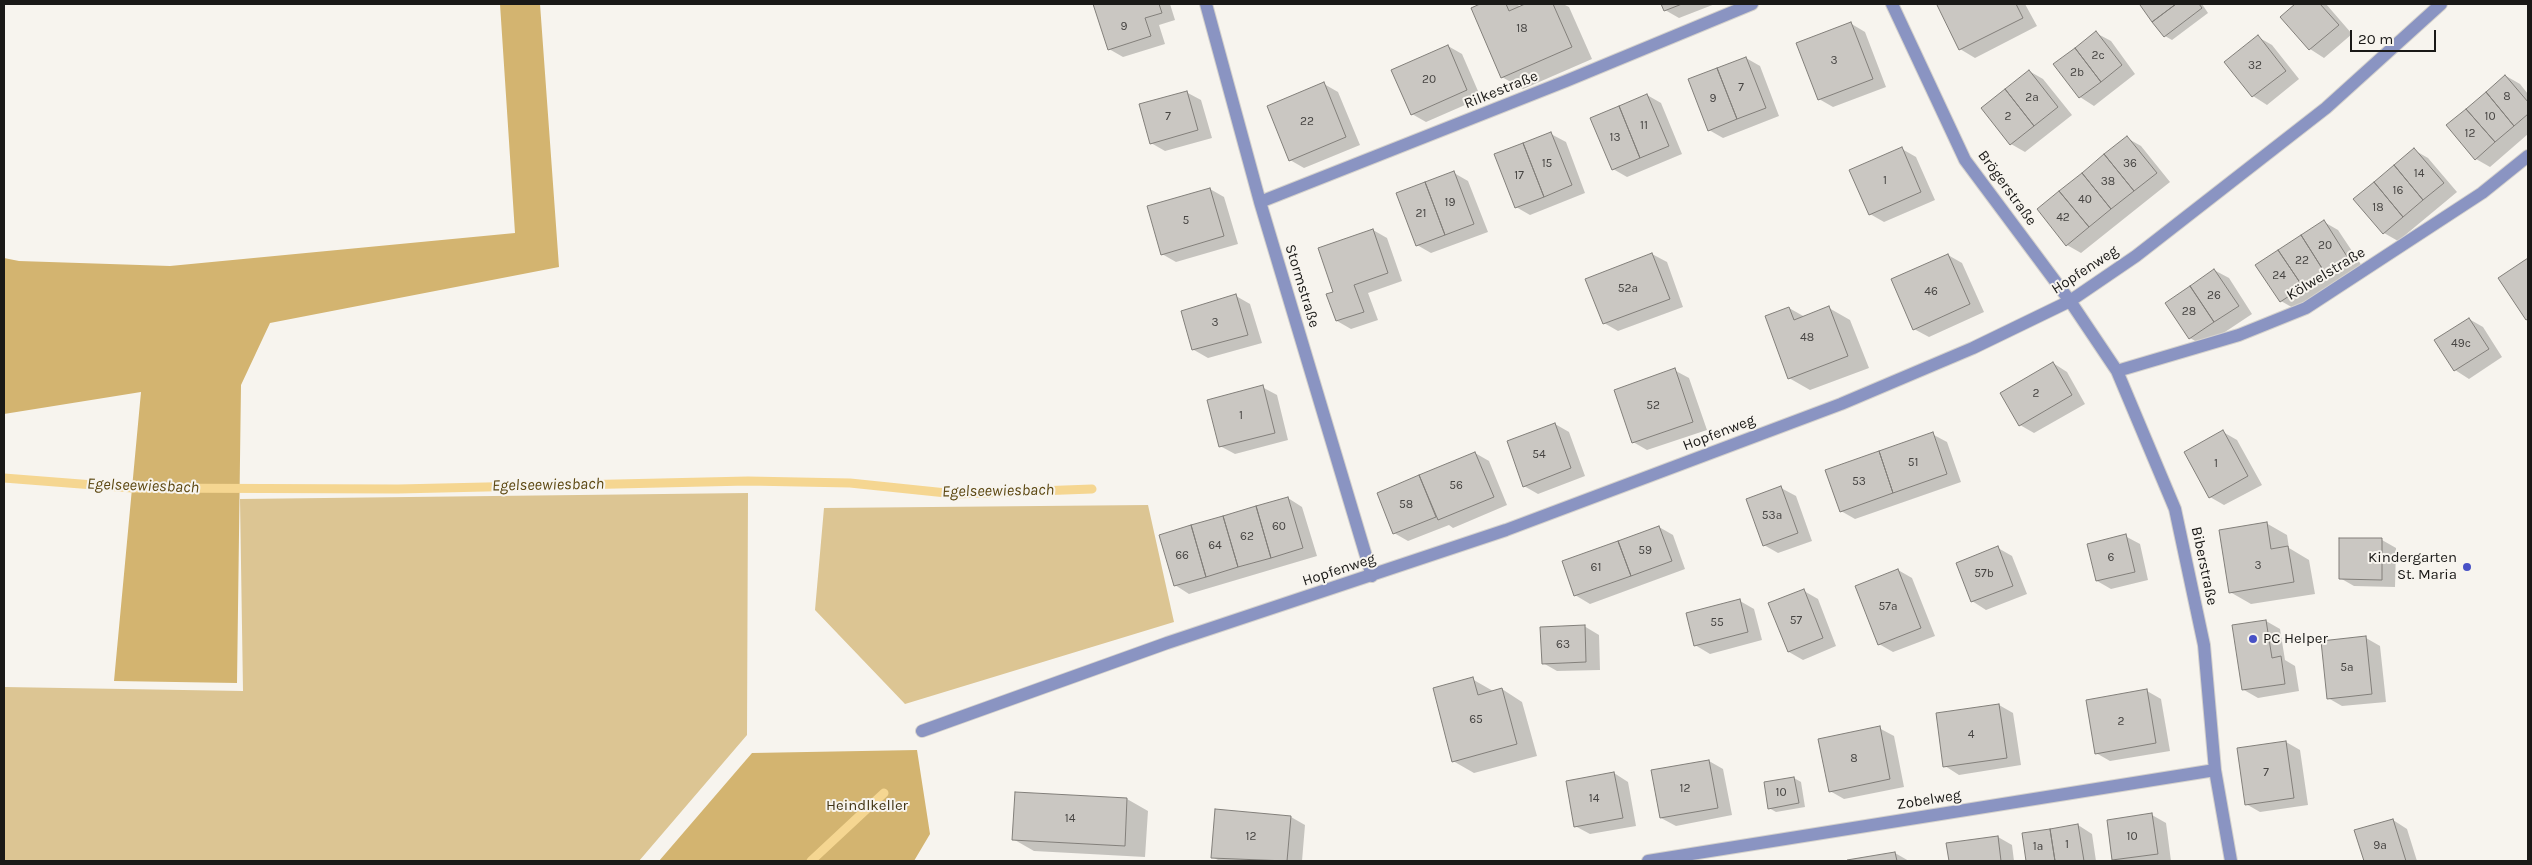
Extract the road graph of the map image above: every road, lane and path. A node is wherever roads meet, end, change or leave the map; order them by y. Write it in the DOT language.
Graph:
graph roads {
  1 [pos="1206,4"];
  2 [pos="1752,4"];
  3 [pos="1892,4"];
  4 [pos="2441,4"];
  5 [pos="2528,156"];
  6 [pos="1260,202"];
  7 [pos="2070,301"];
  8 [pos="2117,371"];
  9 [pos="1372,576"];
  10 [pos="922,731"];
  11 [pos="2215,770"];
  12 [pos="1648,861"];
  13 [pos="2231,861"];
  1 -- 6 [label="street, Stormstraße"];
  2 -- 6 [label="street, Rilkestraße"];
  3 -- 7 [label="street, Brögerstraße"];
  4 -- 7 [label="street, Hopfenweg"];
  5 -- 8 [label="street, Kölwelstraße"];
  6 -- 9 [label="street, Stormstraße"];
  7 -- 8 [label="street, Biberstraße"];
  7 -- 9 [label="street, Hopfenweg"];
  8 -- 11 [label="street, Biberstraße"];
  9 -- 10 [label="street, Hopfenweg"];
  11 -- 12 [label="street, Zobelweg"];
  11 -- 13 [label="street, Biberstraße"];
}
